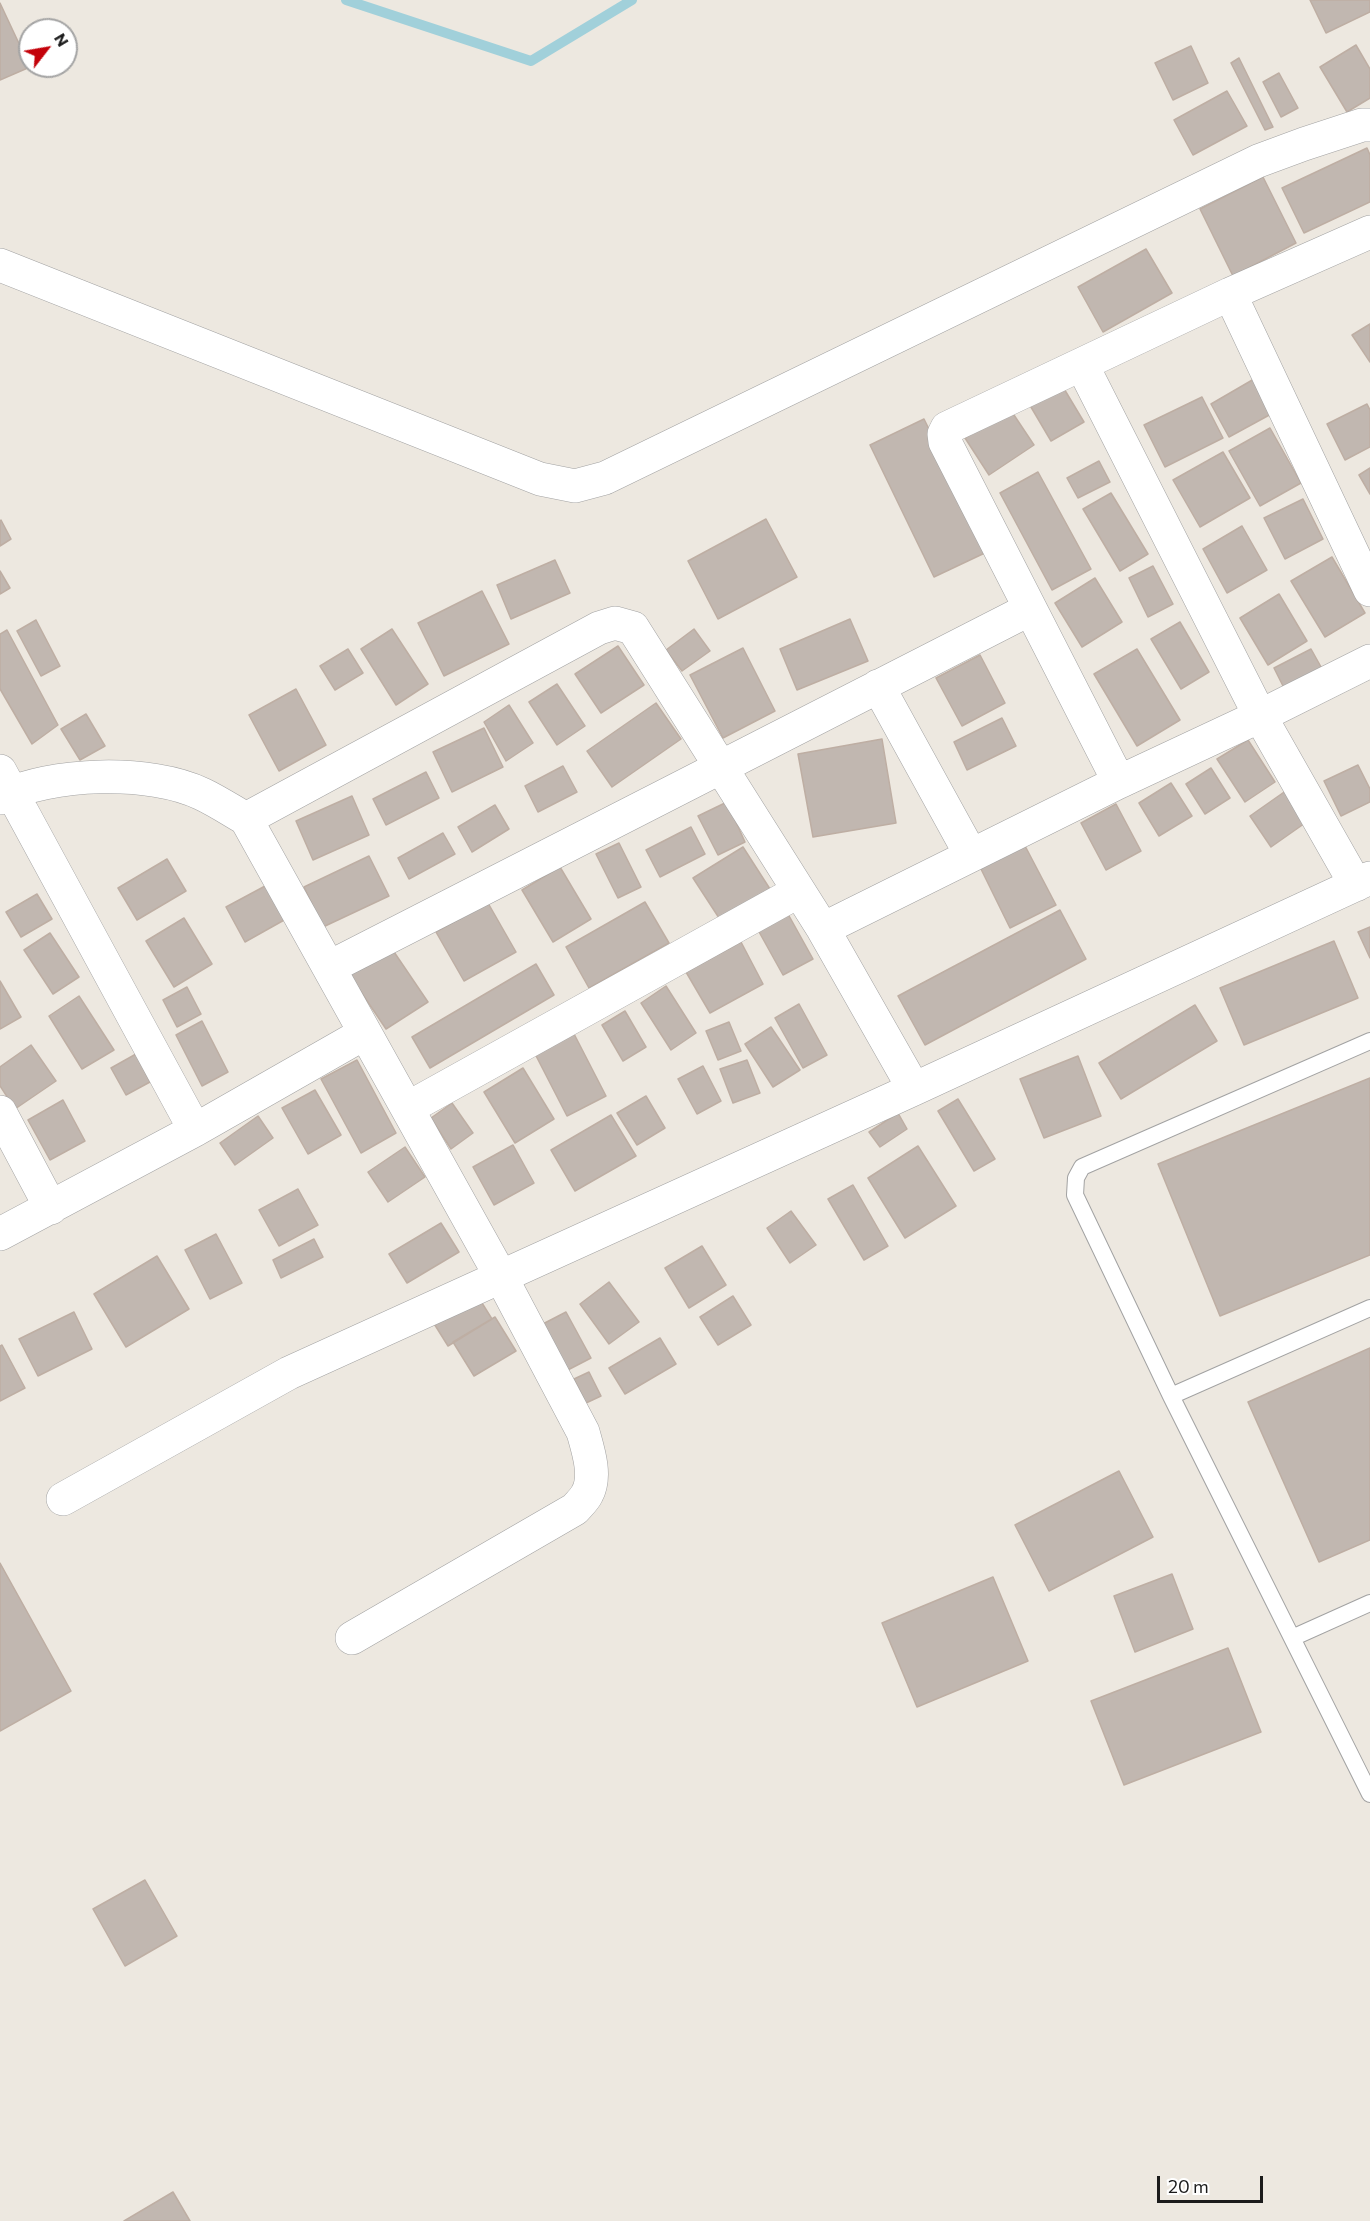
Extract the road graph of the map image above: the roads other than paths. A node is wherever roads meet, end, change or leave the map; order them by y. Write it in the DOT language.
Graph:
graph roads {
  1 [pos="1370,125"];
  2 [pos="1370,232"];
  3 [pos="0,265"];
  4 [pos="1230,294"];
  5 [pos="1082,365"];
  6 [pos="1370,590"];
  7 [pos="1030,609"];
  8 [pos="1370,661"];
  9 [pos="878,686"];
  10 [pos="1260,716"];
  11 [pos="721,766"];
  12 [pos="1119,782"];
  13 [pos="4,787"];
  14 [pos="246,819"];
  15 [pos="971,855"];
  16 [pos="1363,882"];
  17 [pos="799,891"];
  18 [pos="823,929"];
  19 [pos="330,967"];
  20 [pos="365,1033"];
  21 [pos="1370,1041"];
  22 [pos="914,1089"];
  23 [pos="408,1108"];
  24 [pos="0,1112"];
  25 [pos="195,1130"];
  26 [pos="51,1208"];
  27 [pos="0,1234"];
  28 [pos="500,1275"];
  29 [pos="1370,1308"];
  30 [pos="1171,1396"];
  31 [pos="63,1499"];
  32 [pos="1370,1603"];
  33 [pos="352,1638"];
  34 [pos="1292,1638"];
  35 [pos="1370,1794"];
  1 -- 3 [label="street"];
  2 -- 4 [label="street"];
  4 -- 5 [label="street"];
  4 -- 6 [label="street"];
  5 -- 7 [label="street"];
  5 -- 10 [label="street"];
  7 -- 9 [label="street"];
  7 -- 12 [label="street"];
  8 -- 10 [label="street"];
  9 -- 11 [label="street"];
  9 -- 15 [label="street"];
  10 -- 12 [label="street"];
  10 -- 16 [label="street"];
  11 -- 14 [label="street"];
  11 -- 17 [label="street"];
  11 -- 19 [label="street"];
  12 -- 15 [label="street"];
  13 -- 14 [label="street"];
  13 -- 25 [label="street"];
  14 -- 19 [label="street"];
  15 -- 18 [label="street"];
  16 -- 22 [label="street"];
  17 -- 18 [label="street"];
  17 -- 23 [label="street"];
  18 -- 22 [label="street"];
  19 -- 20 [label="street"];
  20 -- 23 [label="street"];
  20 -- 25 [label="street"];
  21 -- 30 [label="lane"];
  22 -- 28 [label="street"];
  23 -- 28 [label="street"];
  24 -- 26 [label="street"];
  25 -- 26 [label="street"];
  26 -- 27 [label="street"];
  28 -- 31 [label="street"];
  28 -- 33 [label="street"];
  29 -- 30 [label="lane"];
  30 -- 34 [label="lane"];
  32 -- 34 [label="lane"];
  34 -- 35 [label="lane"];
}
